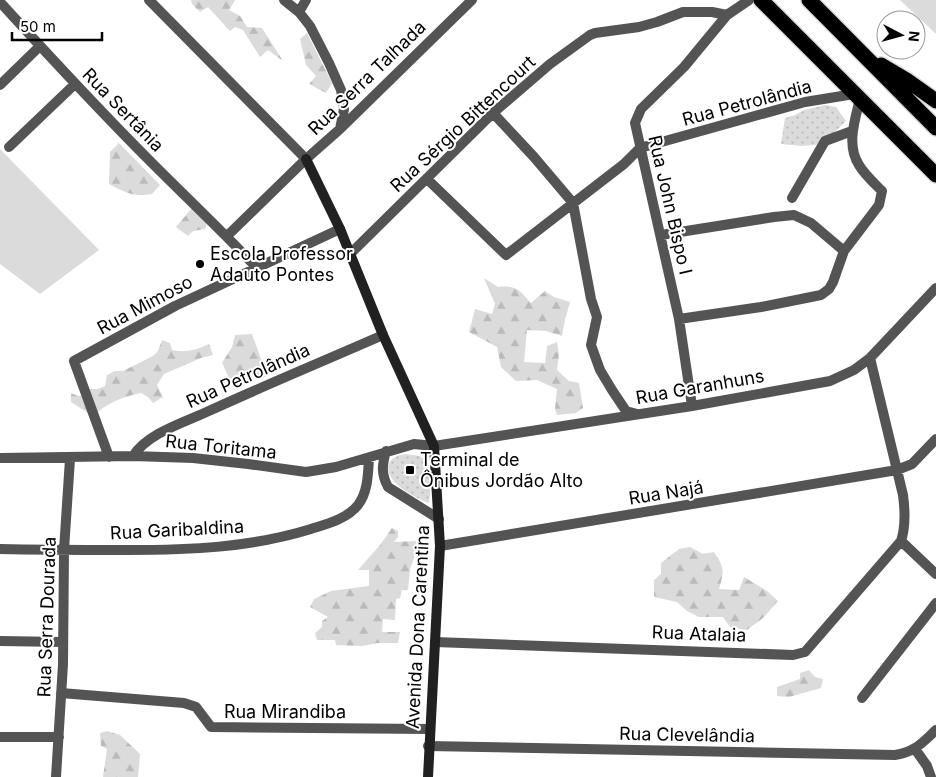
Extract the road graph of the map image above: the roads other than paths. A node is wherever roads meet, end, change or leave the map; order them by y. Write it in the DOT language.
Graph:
graph roads {
  1 [pos="149,0"];
  2 [pos="284,0"];
  3 [pos="306,0"];
  4 [pos="472,0"];
  5 [pos="749,0"];
  6 [pos="761,0"];
  7 [pos="808,0"];
  8 [pos="0,2"];
  9 [pos="299,12"];
  10 [pos="727,15"];
  11 [pos="40,46"];
  12 [pos="869,61"];
  13 [pos="0,84"];
  14 [pos="75,84"];
  15 [pos="857,97"];
  16 [pos="936,101"];
  17 [pos="493,113"];
  18 [pos="936,128"];
  19 [pos="340,129"];
  20 [pos="852,131"];
  21 [pos="9,147"];
  22 [pos="640,148"];
  23 [pos="306,159"];
  24 [pos="936,175"];
  25 [pos="427,179"];
  26 [pos="792,198"];
  27 [pos="573,203"];
  28 [pos="340,230"];
  29 [pos="661,235"];
  30 [pos="227,236"];
  31 [pos="844,251"];
  32 [pos="350,254"];
  33 [pos="256,268"];
  34 [pos="936,288"];
  35 [pos="679,320"];
  36 [pos="383,335"];
  37 [pos="870,358"];
  38 [pos="692,406"];
  39 [pos="637,414"];
  40 [pos="936,439"];
  41 [pos="434,446"];
  42 [pos="386,451"];
  43 [pos="133,456"];
  44 [pos="110,457"];
  45 [pos="0,458"];
  46 [pos="70,458"];
  47 [pos="369,458"];
  48 [pos="897,470"];
  49 [pos="439,519"];
  50 [pos="902,536"];
  51 [pos="440,546"];
  52 [pos="0,550"];
  53 [pos="64,550"];
  54 [pos="936,574"];
  55 [pos="936,603"];
  56 [pos="0,641"];
  57 [pos="63,642"];
  58 [pos="435,642"];
  59 [pos="62,693"];
  60 [pos="862,698"];
  61 [pos="429,729"];
  62 [pos="936,730"];
  63 [pos="0,737"];
  64 [pos="59,737"];
  65 [pos="428,746"];
  66 [pos="916,749"];
  67 [pos="56,777"];
  68 [pos="428,777"];
  69 [pos="931,777"];
  1 -- 23 [label="street, Avenida Dona Carentina"];
  2 -- 9 [label="street"];
  3 -- 9 [label="street"];
  4 -- 19 [label="street, Rua Serra Talhada"];
  5 -- 10 [label="street"];
  6 -- 15 [label="highway"];
  7 -- 12 [label="highway"];
  8 -- 11 [label="street, Rua Sertânia"];
  9 -- 19 [label="street"];
  10 -- 17 [label="street, Rua Sérgio Bittencourt"];
  10 -- 22 [label="street, Rua John Bispo I"];
  11 -- 13 [label="street"];
  11 -- 14 [label="street, Rua Sertânia"];
  12 -- 16 [label="highway"];
  12 -- 18 [label="highway"];
  14 -- 21 [label="street"];
  14 -- 30 [label="street, Rua Sertânia"];
  15 -- 20 [label="street"];
  15 -- 22 [label="street, Rua Petrolândia"];
  15 -- 24 [label="highway"];
  17 -- 25 [label="street, Rua Sérgio Bittencourt"];
  17 -- 27 [label="street"];
  19 -- 23 [label="street, Rua Serra Talhada"];
  20 -- 26 [label="street"];
  20 -- 31 [label="street"];
  22 -- 27 [label="street, Rua Petrolândia"];
  22 -- 29 [label="street, Rua John Bispo I"];
  23 -- 28 [label="street, Avenida Dona Carentina"];
  23 -- 30 [label="street"];
  25 -- 27 [label="street, Rua Petrolândia"];
  25 -- 32 [label="street, Rua Sérgio Bittencourt"];
  27 -- 39 [label="street"];
  28 -- 32 [label="street, Avenida Dona Carentina"];
  28 -- 33 [label="street, Rua Mimoso"];
  29 -- 31 [label="street"];
  29 -- 35 [label="street, Rua John Bispo I"];
  30 -- 33 [label="street, Rua Sertânia"];
  31 -- 35 [label="street"];
  32 -- 36 [label="street, Avenida Dona Carentina"];
  33 -- 44 [label="street, Rua Mimoso"];
  34 -- 37 [label="street, Rua Garanhuns"];
  35 -- 38 [label="street, Rua John Bispo I"];
  36 -- 41 [label="street, Avenida Dona Carentina"];
  36 -- 43 [label="street, Rua Petrolândia"];
  37 -- 38 [label="street, Rua Garanhuns"];
  37 -- 48 [label="street"];
  38 -- 39 [label="street, Rua Garanhuns"];
  39 -- 41 [label="street, Rua Garanhuns"];
  40 -- 48 [label="street, Rua Najá"];
  41 -- 42 [label="street, Rua Toritama"];
  41 -- 49 [label="street, Avenida Dona Carentina"];
  42 -- 47 [label="street, Rua Toritama"];
  42 -- 49 [label="street"];
  43 -- 44 [label="street, Rua Toritama"];
  43 -- 47 [label="street, Rua Toritama"];
  44 -- 46 [label="street, Rua Toritama"];
  45 -- 46 [label="street, Rua Toritama"];
  46 -- 53 [label="street, Rua Serra Dourada"];
  47 -- 53 [label="street, Rua Garibaldina"];
  48 -- 50 [label="street"];
  48 -- 51 [label="street, Rua Najá"];
  49 -- 51 [label="street, Avenida Dona Carentina"];
  50 -- 54 [label="street"];
  50 -- 58 [label="street, Rua Atalaia"];
  51 -- 58 [label="street, Avenida Dona Carentina"];
  52 -- 53 [label="street, Rua Garibaldina"];
  53 -- 57 [label="street, Rua Serra Dourada"];
  55 -- 60 [label="street"];
  56 -- 57 [label="street"];
  57 -- 59 [label="street, Rua Serra Dourada"];
  58 -- 61 [label="street, Avenida Dona Carentina"];
  59 -- 61 [label="street, Rua Mirandiba"];
  59 -- 64 [label="street, Rua Serra Dourada"];
  61 -- 65 [label="street, Avenida Dona Carentina"];
  62 -- 66 [label="street, Rua Clevelândia"];
  63 -- 64 [label="street"];
  64 -- 67 [label="street, Rua Serra Dourada"];
  65 -- 66 [label="street, Rua Clevelândia"];
  65 -- 68 [label="street, Avenida Dona Carentina"];
  66 -- 69 [label="street"];
}
